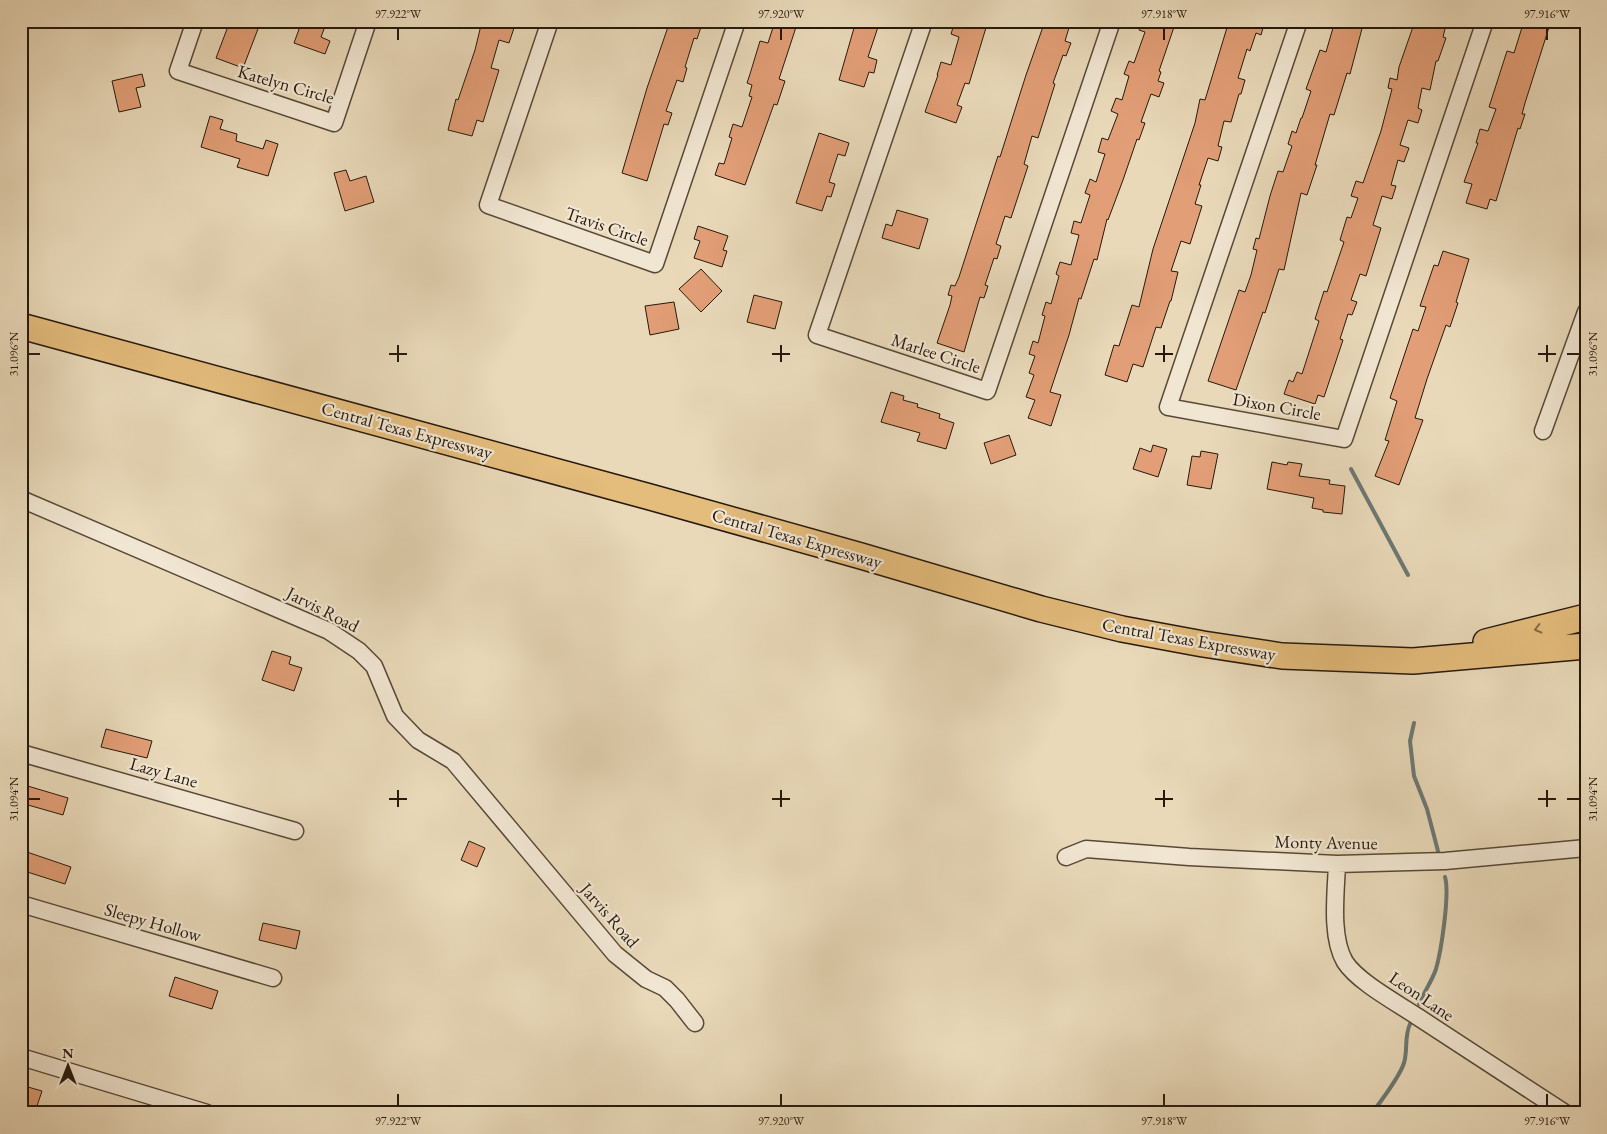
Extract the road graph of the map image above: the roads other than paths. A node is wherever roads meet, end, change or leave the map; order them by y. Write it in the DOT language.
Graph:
graph roads {
  1 [pos="195,21"];
  2 [pos="368,21"];
  3 [pos="550,21"];
  4 [pos="737,21"];
  5 [pos="924,21"];
  6 [pos="1112,21"];
  7 [pos="1298,21"];
  8 [pos="1485,21"];
  9 [pos="1586,312"];
  10 [pos="21,326"];
  11 [pos="1543,431"];
  12 [pos="21,499"];
  13 [pos="1586,617"];
  14 [pos="1586,646"];
  15 [pos="1413,660"];
  16 [pos="21,753"];
  17 [pos="295,831"];
  18 [pos="1586,848"];
  19 [pos="1066,857"];
  20 [pos="1337,864"];
  21 [pos="21,904"];
  22 [pos="273,978"];
  23 [pos="695,1023"];
  24 [pos="21,1057"];
  25 [pos="207,1113"];
  26 [pos="1565,1113"];
  1 -- 2 [label="street, Katelyn Circle"];
  3 -- 4 [label="street, Travis Circle"];
  5 -- 6 [label="street, Marlee Circle"];
  7 -- 8 [label="street, Dixon Circle"];
  9 -- 11 [label="street"];
  10 -- 15 [label="highway, Central Texas Expressway"];
  12 -- 23 [label="street, Jarvis Road"];
  13 -- 15 [label="highway, one-way"];
  14 -- 15 [label="highway, Central Texas Expressway"];
  16 -- 17 [label="street, Lazy Lane"];
  18 -- 20 [label="street, Monty Avenue"];
  19 -- 20 [label="street, Monty Avenue"];
  20 -- 26 [label="street, Leon Lane"];
  21 -- 22 [label="street, Sleepy Hollow"];
  24 -- 25 [label="street"];
}
